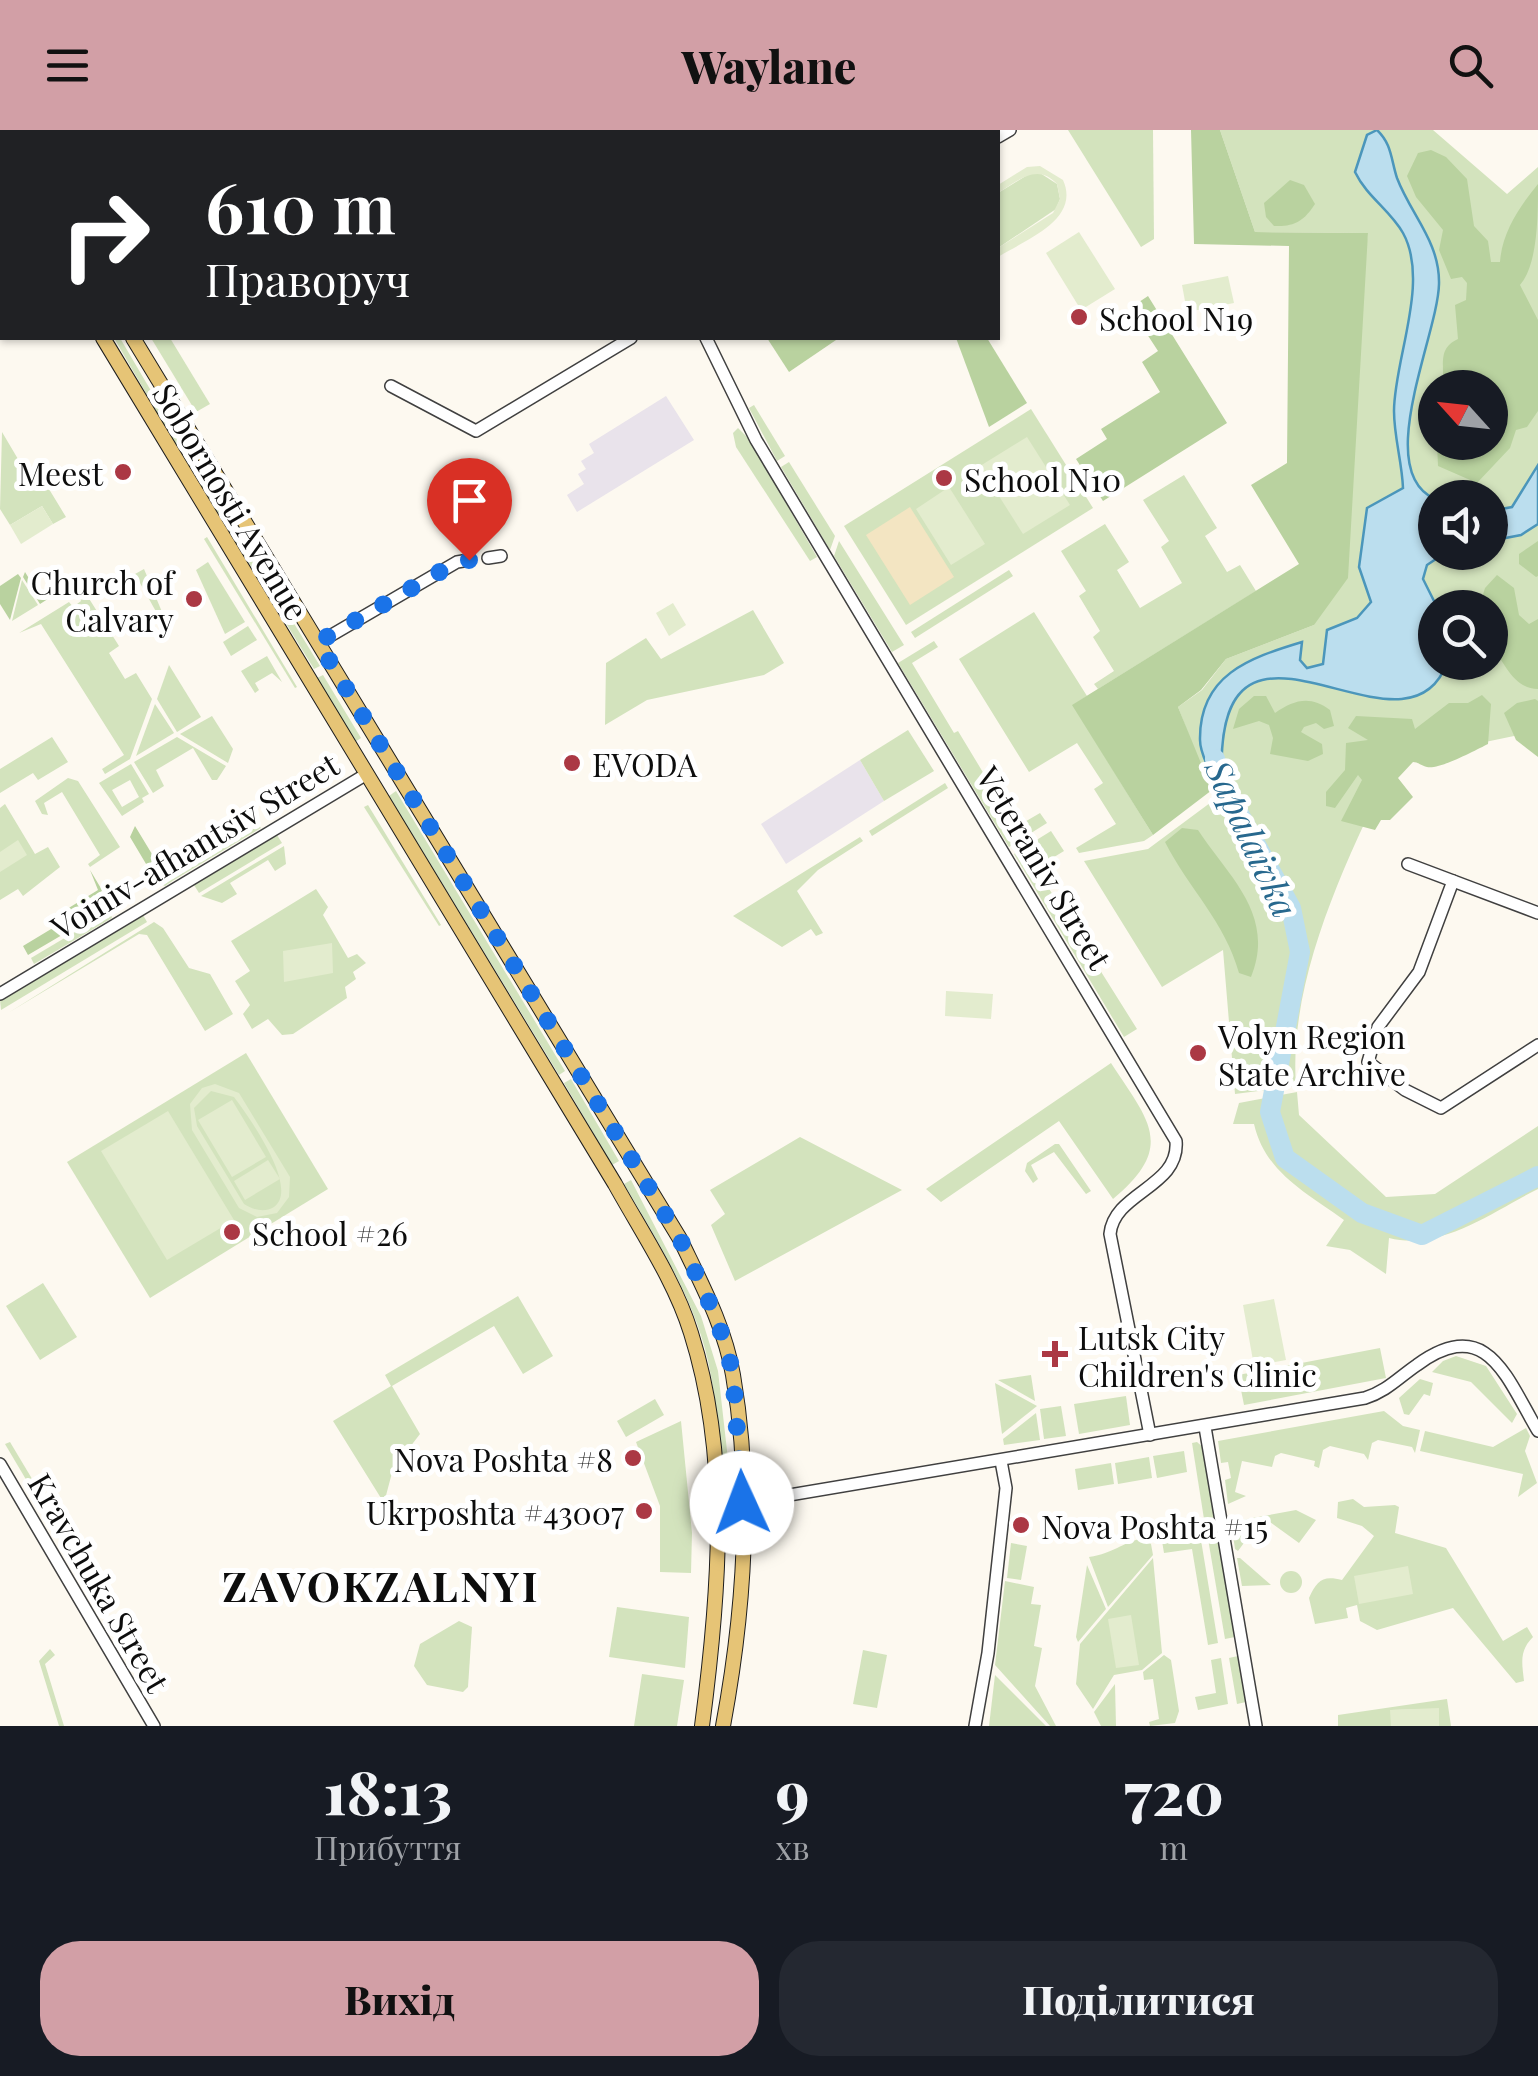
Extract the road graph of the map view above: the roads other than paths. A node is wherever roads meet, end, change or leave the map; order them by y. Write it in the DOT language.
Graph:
graph roads {
  1 [pos="104,340"];
  2 [pos="135,340"];
  3 [pos="627,340"];
  4 [pos="707,340"];
  5 [pos="391,386"];
  6 [pos="469,560"];
  7 [pos="318,642"];
  8 [pos="389,761"];
  9 [pos="365,776"];
  10 [pos="1408,864"];
  11 [pos="1453,881"];
  12 [pos="1538,913"];
  13 [pos="0,994"];
  14 [pos="1538,1045"];
  15 [pos="638,1171"];
  16 [pos="614,1184"];
  17 [pos="1205,1427"];
  18 [pos="1538,1432"];
  19 [pos="1150,1435"];
  20 [pos="1001,1461"];
  21 [pos="0,1464"];
  22 [pos="742,1503"];
  23 [pos="717,1504"];
  24 [pos="154,1726"];
  25 [pos="702,1726"];
  26 [pos="723,1726"];
  27 [pos="974,1726"];
  28 [pos="1256,1726"];
  1 -- 9 [label="main road, Sobornosti Avenue"];
  2 -- 7 [label="main road, Sobornosti Avenue"];
  3 -- 5 [label="street"];
  4 -- 19 [label="street, Veteraniv Street"];
  6 -- 7 [label="street"];
  7 -- 8 [label="main road, Sobornosti Avenue"];
  8 -- 9 [label="main road"];
  8 -- 15 [label="main road, Sobornosti Avenue"];
  9 -- 13 [label="street, Voiniv-afhantsiv Street"];
  9 -- 16 [label="main road, Sobornosti Avenue"];
  10 -- 11 [label="street"];
  11 -- 12 [label="street"];
  11 -- 14 [label="street"];
  15 -- 16 [label="main road"];
  15 -- 22 [label="main road, Sobornosti Avenue"];
  16 -- 23 [label="main road, Sobornosti Avenue"];
  17 -- 18 [label="street"];
  17 -- 19 [label="street"];
  17 -- 28 [label="street"];
  19 -- 20 [label="street"];
  20 -- 22 [label="street"];
  20 -- 27 [label="street"];
  21 -- 24 [label="street, Kravchuka Street"];
  22 -- 23 [label="main road"];
  22 -- 26 [label="main road, Sobornosti Avenue"];
  23 -- 25 [label="main road, Sobornosti Avenue"];
}
